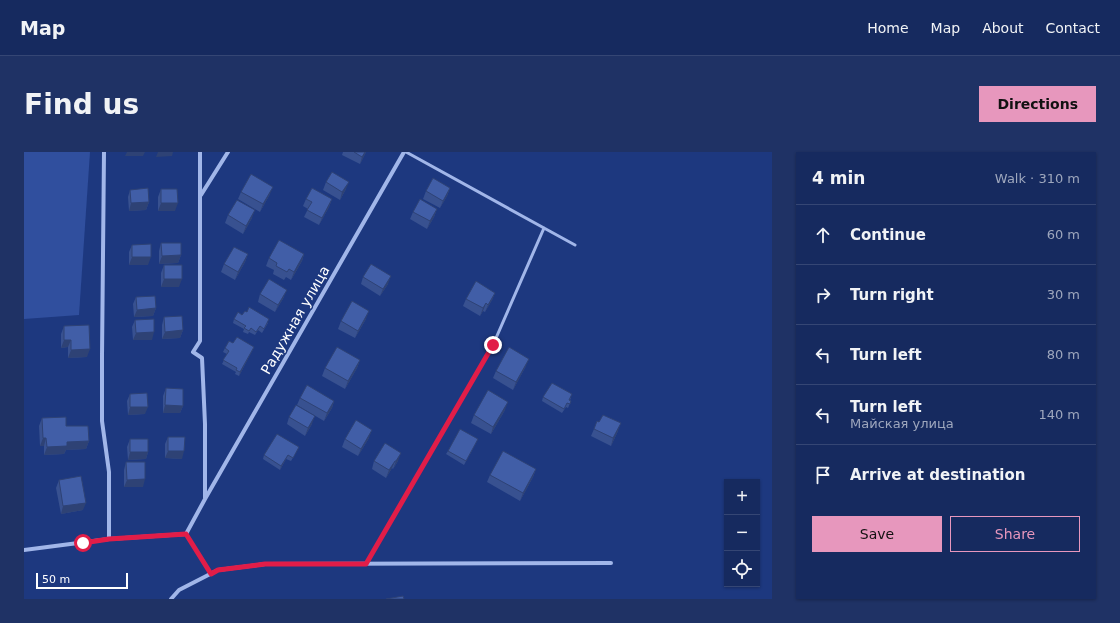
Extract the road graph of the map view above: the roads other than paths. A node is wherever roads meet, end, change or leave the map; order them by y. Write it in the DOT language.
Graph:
graph roads {
  1 [pos="104,152"];
  2 [pos="200,152"];
  3 [pos="228,152"];
  4 [pos="405,152"];
  5 [pos="201,195"];
  6 [pos="544,228"];
  7 [pos="575,245"];
  8 [pos="205,499"];
  9 [pos="186,534"];
  10 [pos="109,539"];
  11 [pos="24,550"];
  12 [pos="611,563"];
  13 [pos="366,564"];
  14 [pos="211,574"];
  15 [pos="171,599"];
  1 -- 10 [label="street"];
  2 -- 5 [label="street"];
  3 -- 5 [label="street"];
  4 -- 6 [label="lane"];
  4 -- 8 [label="street, Радужная улица"];
  5 -- 8 [label="street"];
  6 -- 7 [label="lane"];
  6 -- 13 [label="lane"];
  8 -- 9 [label="street, Радужная улица"];
  9 -- 10 [label="street"];
  9 -- 14 [label="lane"];
  10 -- 11 [label="street"];
  12 -- 13 [label="street"];
  13 -- 14 [label="street"];
  14 -- 15 [label="street"];
}
